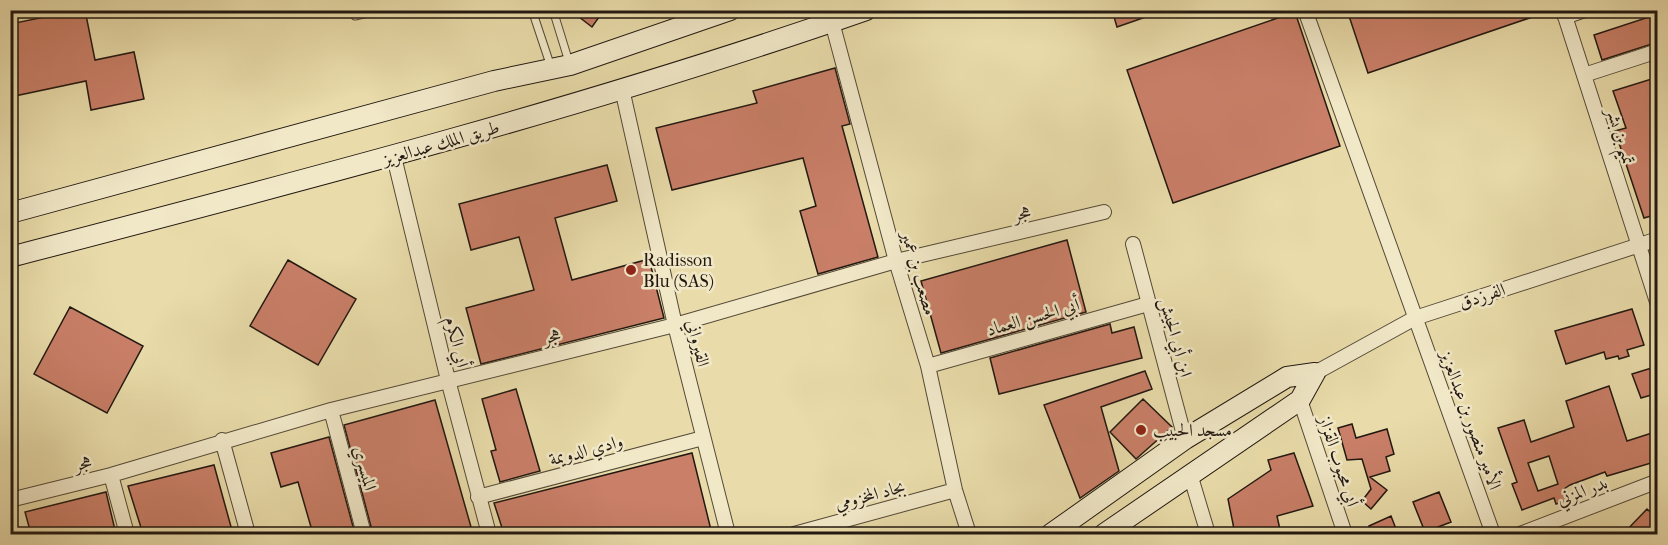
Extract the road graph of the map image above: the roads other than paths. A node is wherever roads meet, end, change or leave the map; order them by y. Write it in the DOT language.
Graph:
graph roads {
  1 [pos="350,10"];
  2 [pos="381,10"];
  3 [pos="532,10"];
  4 [pos="553,10"];
  5 [pos="730,10"];
  6 [pos="866,10"];
  7 [pos="1305,10"];
  8 [pos="1585,10"];
  9 [pos="1564,14"];
  10 [pos="692,17"];
  11 [pos="832,22"];
  12 [pos="1658,51"];
  13 [pos="561,67"];
  14 [pos="1584,75"];
  15 [pos="622,89"];
  16 [pos="394,157"];
  17 [pos="1104,212"];
  18 [pos="10,213"];
  19 [pos="1658,239"];
  20 [pos="1132,244"];
  21 [pos="1637,246"];
  22 [pos="10,257"];
  23 [pos="896,261"];
  24 [pos="1148,304"];
  25 [pos="1658,305"];
  26 [pos="1415,318"];
  27 [pos="675,325"];
  28 [pos="928,366"];
  29 [pos="1315,373"];
  30 [pos="448,380"];
  31 [pos="1300,400"];
  32 [pos="331,410"];
  33 [pos="703,438"];
  34 [pos="1185,439"];
  35 [pos="222,440"];
  36 [pos="1190,474"];
  37 [pos="111,475"];
  38 [pos="1658,482"];
  39 [pos="956,490"];
  40 [pos="478,497"];
  41 [pos="10,500"];
  42 [pos="1108,533"];
  43 [pos="127,534"];
  44 [pos="248,534"];
  45 [pos="364,534"];
  46 [pos="489,534"];
  47 [pos="728,534"];
  48 [pos="794,534"];
  49 [pos="969,534"];
  50 [pos="1051,534"];
  51 [pos="1208,534"];
  52 [pos="1345,534"];
  53 [pos="1493,534"];
  54 [pos="1520,534"];
  1 -- 2 [label="lane"];
  3 -- 13 [label="lane"];
  4 -- 13 [label="lane"];
  5 -- 10 [label="main road"];
  6 -- 11 [label="main road, طريق الملك عبدالعزيز"];
  7 -- 26 [label="street, الأمير منصور بن عبدالعزيز"];
  8 -- 9 [label="street"];
  9 -- 14 [label="street, تميم بن بشر"];
  10 -- 13 [label="main road"];
  11 -- 15 [label="main road, طريق الملك عبدالعزيز"];
  11 -- 23 [label="street, مصعب بن عمير"];
  12 -- 14 [label="street"];
  13 -- 18 [label="main road"];
  14 -- 21 [label="street, تميم بن بشر"];
  15 -- 16 [label="main road, طريق الملك عبدالعزيز"];
  15 -- 27 [label="street, القيرواني"];
  16 -- 22 [label="main road, طريق الملك عبدالعزيز"];
  16 -- 30 [label="street, أبي الكرم"];
  17 -- 23 [label="street, هجر"];
  19 -- 21 [label="street, الفرزدق"];
  20 -- 24 [label="street, ابن أبي الجيش"];
  21 -- 25 [label="street, تميم بن بشر"];
  21 -- 26 [label="street, الفرزدق"];
  23 -- 27 [label="street, هجر"];
  23 -- 28 [label="street, مصعب بن عمير"];
  24 -- 28 [label="street, أبي الحسن العماد"];
  24 -- 34 [label="street, ابن أبي الجيش"];
  26 -- 29 [label="street, الفرزدق"];
  26 -- 53 [label="street, الأمير منصور بن عبدالعزيز"];
  27 -- 30 [label="street, هجر"];
  27 -- 33 [label="street, القيرواني"];
  28 -- 39 [label="street, مصعب بن عمير"];
  29 -- 31 [label="main road"];
  29 -- 34 [label="main road, الفرزدق"];
  30 -- 32 [label="street, هجر"];
  30 -- 40 [label="street, أبي الكرم"];
  31 -- 36 [label="main road"];
  31 -- 52 [label="street, أبي محبوب القزاز"];
  32 -- 35 [label="street, هجر"];
  32 -- 45 [label="street, الميسري"];
  33 -- 40 [label="street, وادي الدويمة"];
  33 -- 47 [label="street, القيرواني"];
  34 -- 50 [label="main road, الفرزدق"];
  35 -- 37 [label="street, هجر"];
  35 -- 44 [label="street"];
  36 -- 42 [label="main road"];
  36 -- 51 [label="street"];
  37 -- 41 [label="street, هجر"];
  37 -- 43 [label="street"];
  38 -- 54 [label="street, بدر المزني"];
  39 -- 48 [label="street, بجاد المخزومي"];
  39 -- 49 [label="street, مصعب بن عمير"];
  40 -- 46 [label="street, أبي الكرم"];
}
